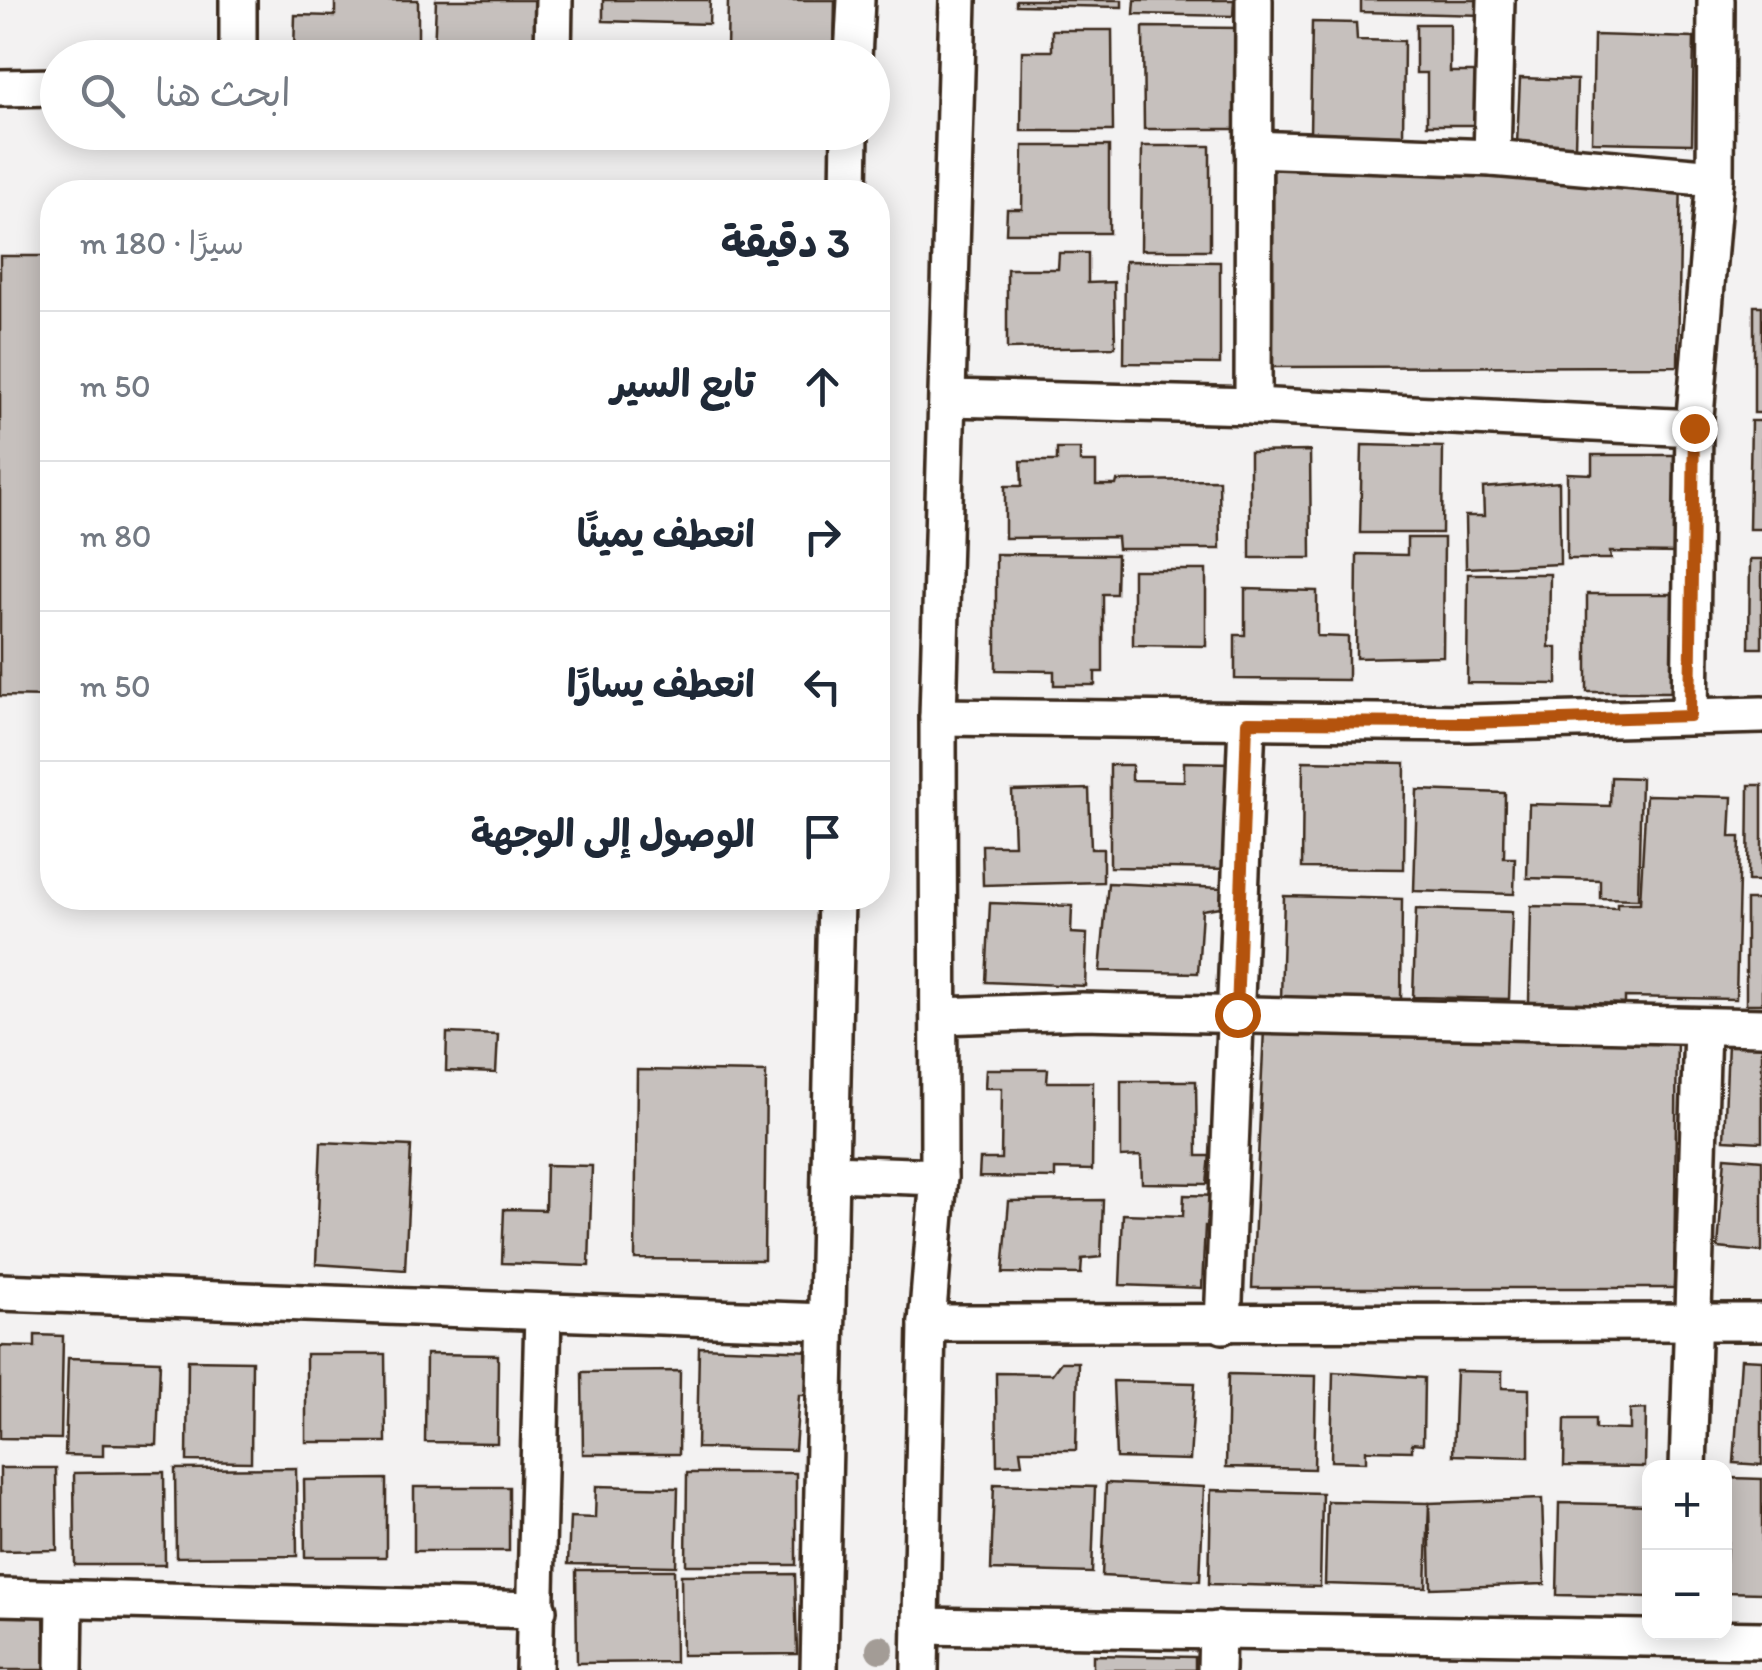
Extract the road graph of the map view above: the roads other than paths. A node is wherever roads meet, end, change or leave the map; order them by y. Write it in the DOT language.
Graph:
graph roads {
  1 [pos="238,0"];
  2 [pos="554,0"];
  3 [pos="856,0"];
  4 [pos="958,0"];
  5 [pos="1254,0"];
  6 [pos="1496,0"];
  7 [pos="1716,0"];
  8 [pos="238,40"];
  9 [pos="553,40"];
  10 [pos="854,40"];
  11 [pos="0,88"];
  12 [pos="40,88"];
  13 [pos="1252,149"];
  14 [pos="849,150"];
  15 [pos="1492,158"];
  16 [pos="1714,178"];
  17 [pos="848,180"];
  18 [pos="949,398"];
  19 [pos="1253,406"];
  20 [pos="1694,428"];
  21 [pos="1762,715"];
  22 [pos="1690,716"];
  23 [pos="938,717"];
  24 [pos="1247,722"];
  25 [pos="836,910"];
  26 [pos="1237,1014"];
  27 [pos="940,1016"];
  28 [pos="1762,1027"];
  29 [pos="1702,1028"];
  30 [pos="831,1173"];
  31 [pos="940,1177"];
  32 [pos="0,1292"];
  33 [pos="543,1313"];
  34 [pos="826,1322"];
  35 [pos="1762,1322"];
  36 [pos="928,1323"];
  37 [pos="1691,1324"];
  38 [pos="1222,1325"];
  39 [pos="1688,1460"];
  40 [pos="0,1597"];
  41 [pos="64,1599"];
  42 [pos="538,1610"];
  43 [pos="921,1626"];
  44 [pos="1216,1630"];
  45 [pos="1642,1635"];
  46 [pos="1732,1638"];
  47 [pos="1762,1640"];
  48 [pos="64,1670"];
  49 [pos="534,1670"];
  50 [pos="818,1670"];
  51 [pos="920,1670"];
  52 [pos="1216,1670"];
  1 -- 8 [label="street"];
  2 -- 9 [label="street"];
  3 -- 10 [label="street"];
  4 -- 18 [label="street"];
  5 -- 13 [label="street"];
  6 -- 15 [label="street"];
  7 -- 16 [label="street"];
  11 -- 12 [label="street"];
  13 -- 15 [label="street"];
  13 -- 19 [label="street"];
  14 -- 17 [label="street"];
  15 -- 16 [label="street"];
  16 -- 20 [label="street"];
  18 -- 19 [label="street"];
  18 -- 23 [label="street"];
  19 -- 20 [label="street"];
  20 -- 22 [label="street"];
  21 -- 22 [label="street"];
  22 -- 24 [label="street"];
  23 -- 24 [label="street"];
  23 -- 27 [label="street"];
  24 -- 26 [label="street"];
  25 -- 30 [label="street"];
  26 -- 27 [label="street"];
  26 -- 29 [label="street"];
  26 -- 38 [label="street"];
  27 -- 31 [label="street"];
  28 -- 29 [label="street"];
  29 -- 37 [label="street"];
  30 -- 31 [label="street"];
  30 -- 34 [label="street"];
  31 -- 36 [label="street"];
  32 -- 33 [label="street"];
  33 -- 34 [label="street"];
  33 -- 42 [label="street"];
  34 -- 50 [label="street"];
  35 -- 37 [label="street"];
  36 -- 38 [label="street"];
  36 -- 43 [label="street"];
  37 -- 38 [label="street"];
  37 -- 39 [label="street"];
  40 -- 41 [label="street"];
  41 -- 42 [label="street"];
  41 -- 48 [label="street"];
  42 -- 49 [label="street"];
  43 -- 44 [label="street"];
  43 -- 51 [label="street"];
  44 -- 45 [label="street"];
  44 -- 52 [label="street"];
  46 -- 47 [label="street"];
}
